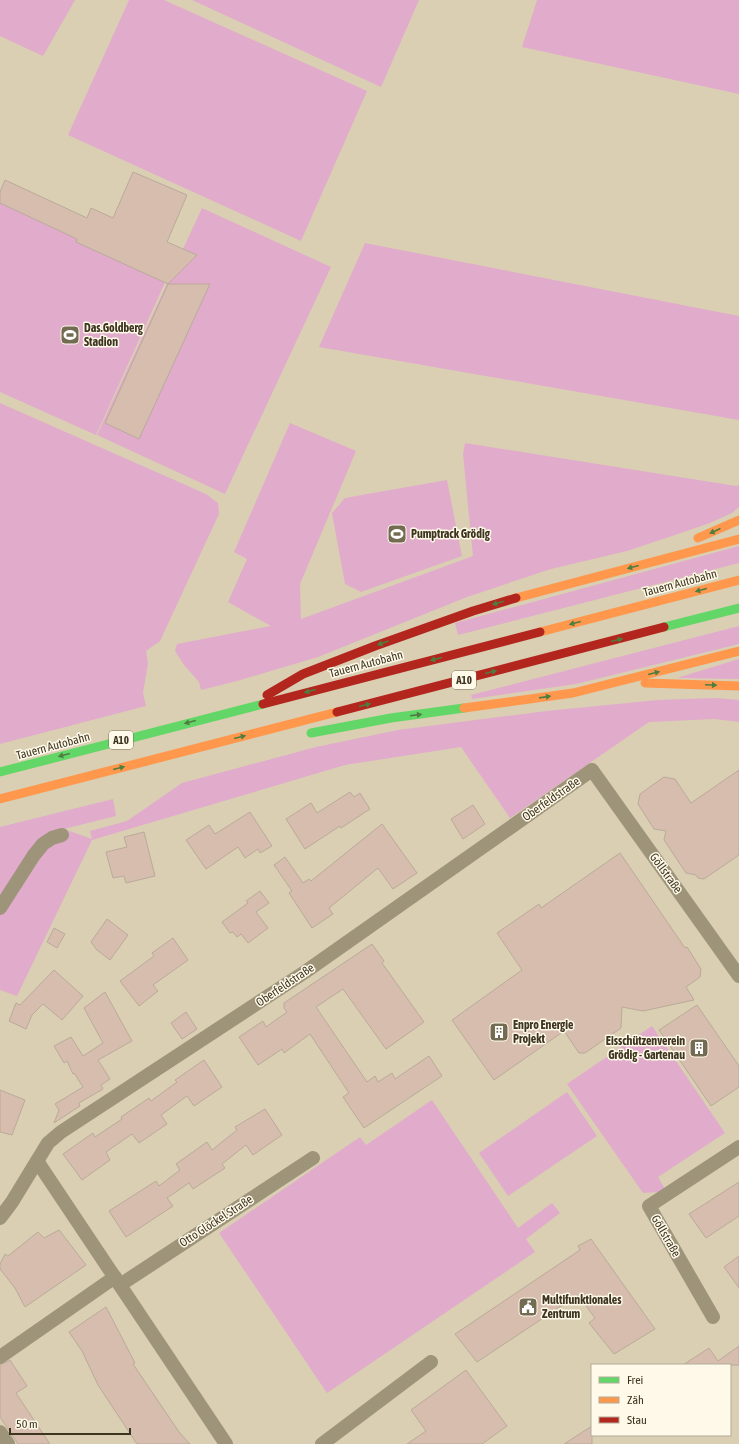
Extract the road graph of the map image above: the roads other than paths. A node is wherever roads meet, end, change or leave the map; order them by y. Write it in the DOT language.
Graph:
graph roads {
  1 [pos="739,520"];
  2 [pos="739,539"];
  3 [pos="671,557"];
  4 [pos="739,580"];
  5 [pos="739,608"];
  6 [pos="739,651"];
  7 [pos="616,683"];
  8 [pos="739,686"];
  9 [pos="241,709"];
  10 [pos="300,736"];
  11 [pos="233,749"];
  12 [pos="188,751"];
  13 [pos="592,770"];
  14 [pos="0,772"];
  15 [pos="0,799"];
  16 [pos="62,835"];
  17 [pos="0,908"];
  18 [pos="739,976"];
  19 [pos="739,1147"];
  20 [pos="313,1158"];
  21 [pos="37,1161"];
  22 [pos="0,1218"];
  23 [pos="117,1281"];
  24 [pos="713,1317"];
  25 [pos="0,1357"];
  26 [pos="431,1362"];
  27 [pos="0,1432"];
  28 [pos="8,1444"];
  29 [pos="226,1444"];
  30 [pos="322,1444"];
  1 -- 3 [label="highway, one-way"];
  2 -- 3 [label="highway"];
  3 -- 9 [label="highway, one-way"];
  4 -- 9 [label="highway, Tauern Autobahn / A10, one-way"];
  12 -- 5 [label="highway, A10, one-way"];
  7 -- 6 [label="highway, one-way"];
  7 -- 8 [label="highway, one-way"];
  10 -- 7 [label="highway, one-way"];
  9 -- 14 [label="highway, Tauern Autobahn / A10, one-way"];
  11 -- 12 [label="highway"];
  15 -- 12 [label="highway, A10, one-way"];
  13 -- 18 [label="street, Göllstraße"];
  13 -- 21 [label="street, Oberfeldstraße"];
  16 -- 17 [label="street"];
  19 -- 24 [label="street, Göllstraße"];
  20 -- 23 [label="street, Otto Glöckel Straße"];
  21 -- 22 [label="street, Oberfeldstraße"];
  21 -- 23 [label="street"];
  23 -- 25 [label="street, Otto Glöckel Straße"];
  23 -- 29 [label="street"];
  26 -- 30 [label="street"];
  27 -- 28 [label="street"];
}
